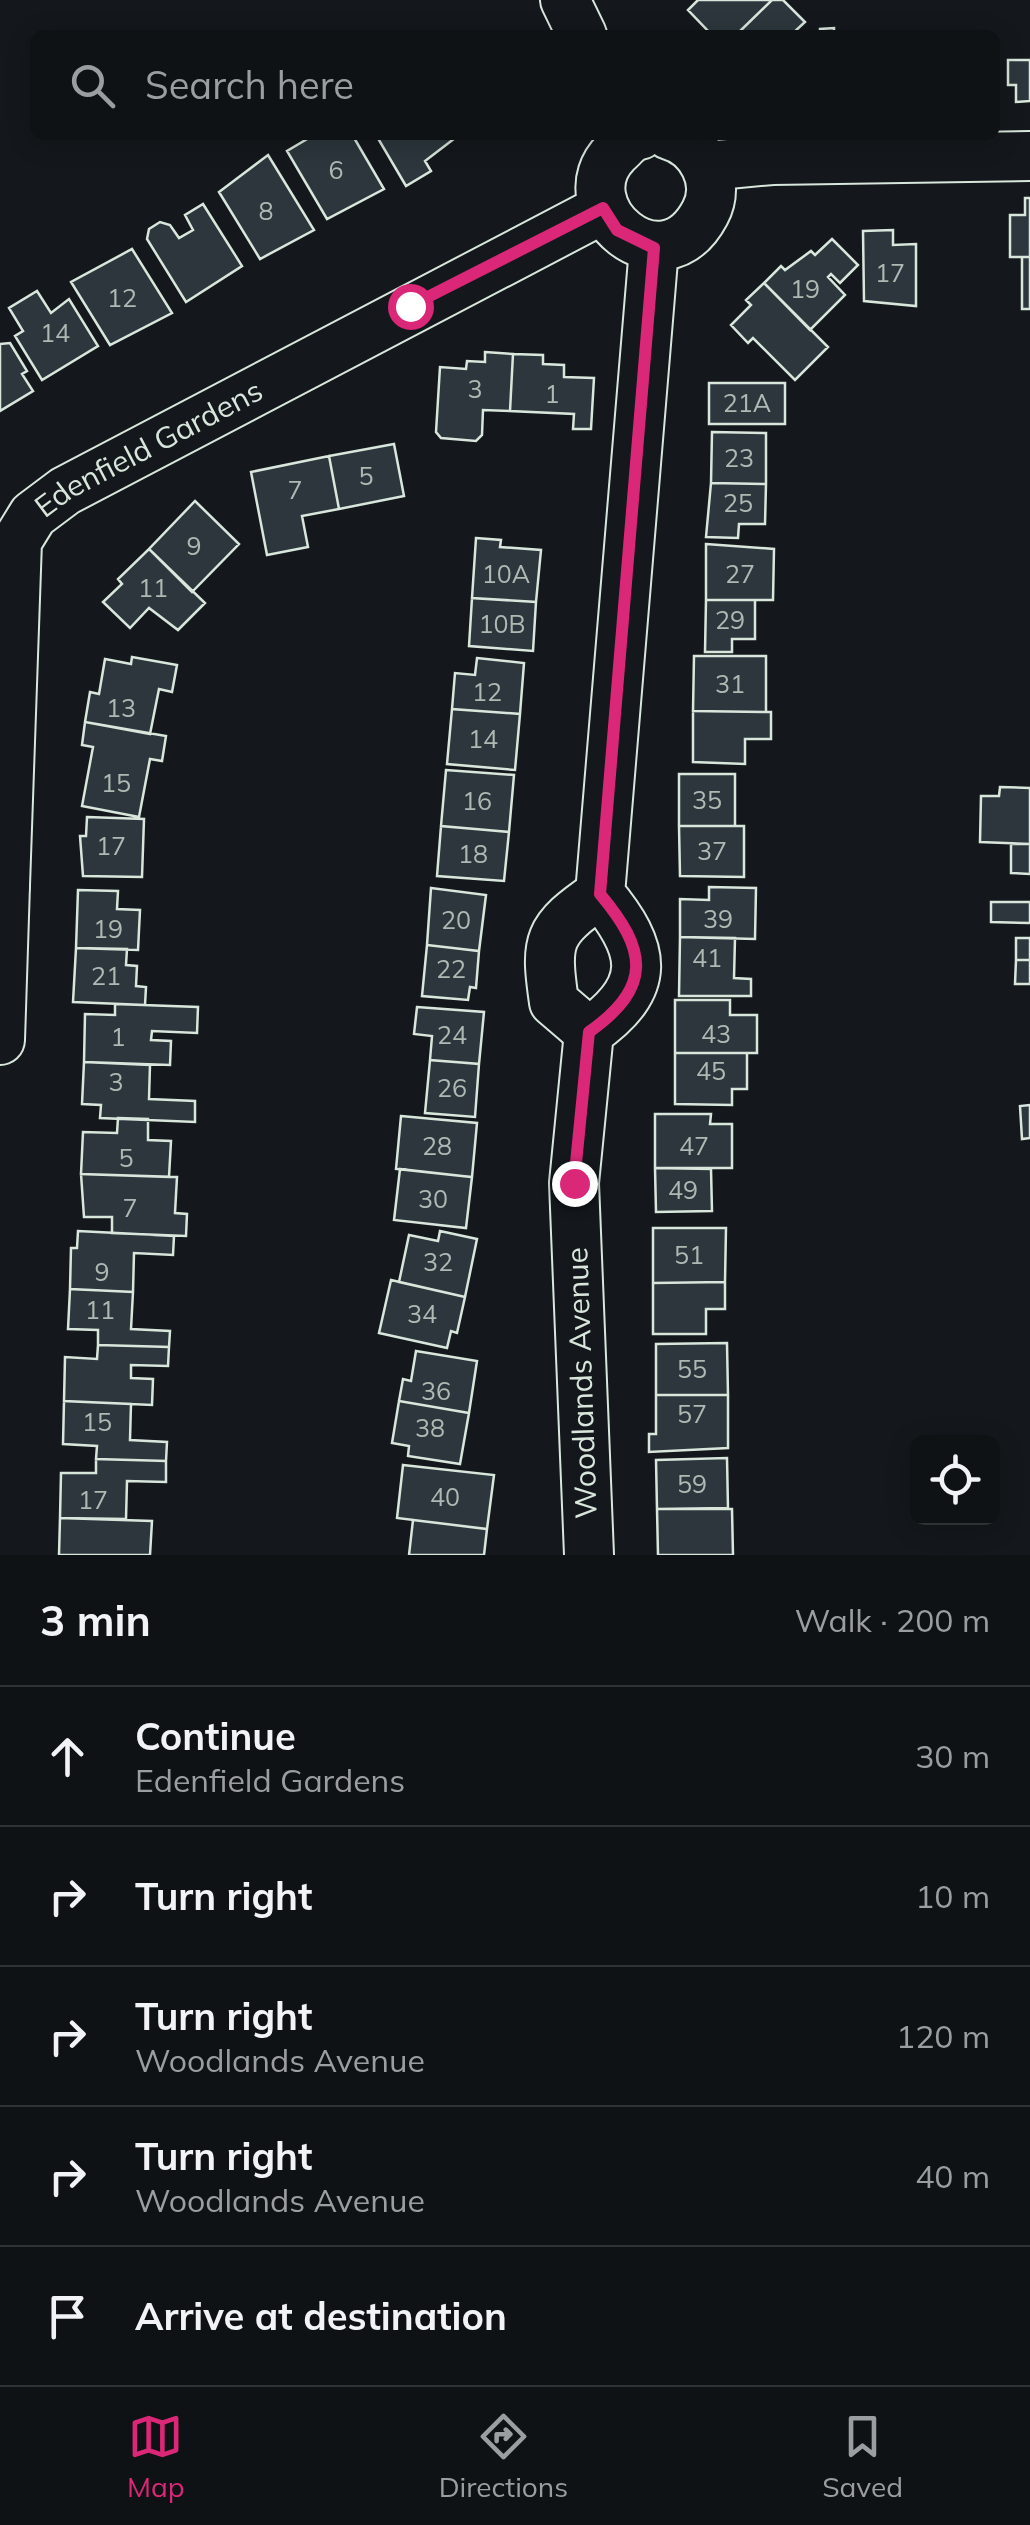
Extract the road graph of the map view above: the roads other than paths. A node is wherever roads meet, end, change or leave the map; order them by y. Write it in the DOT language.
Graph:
graph roads {
  1 [pos="565,0"];
  2 [pos="580,30"];
  3 [pos="628,140"];
  4 [pos="685,140"];
  5 [pos="1030,156"];
  6 [pos="707,166"];
  7 [pos="603,208"];
  8 [pos="654,248"];
  9 [pos="2,887"];
  10 [pos="600,894"];
  11 [pos="589,1032"];
  12 [pos="0,1040"];
  13 [pos="589,1555"];
  1 -- 2 [label="street"];
  3 -- 7 [label="street"];
  4 -- 6 [label="street"];
  5 -- 6 [label="street"];
  6 -- 8 [label="street"];
  7 -- 8 [label="street"];
  7 -- 9 [label="street, Edenfield Gardens"];
  8 -- 10 [label="street"];
  9 -- 12 [label="street, Edenfield Gardens"];
  10 -- 11 [label="street"];
  10 -- 11 [label="street"];
  11 -- 13 [label="street, Woodlands Avenue"];
}
